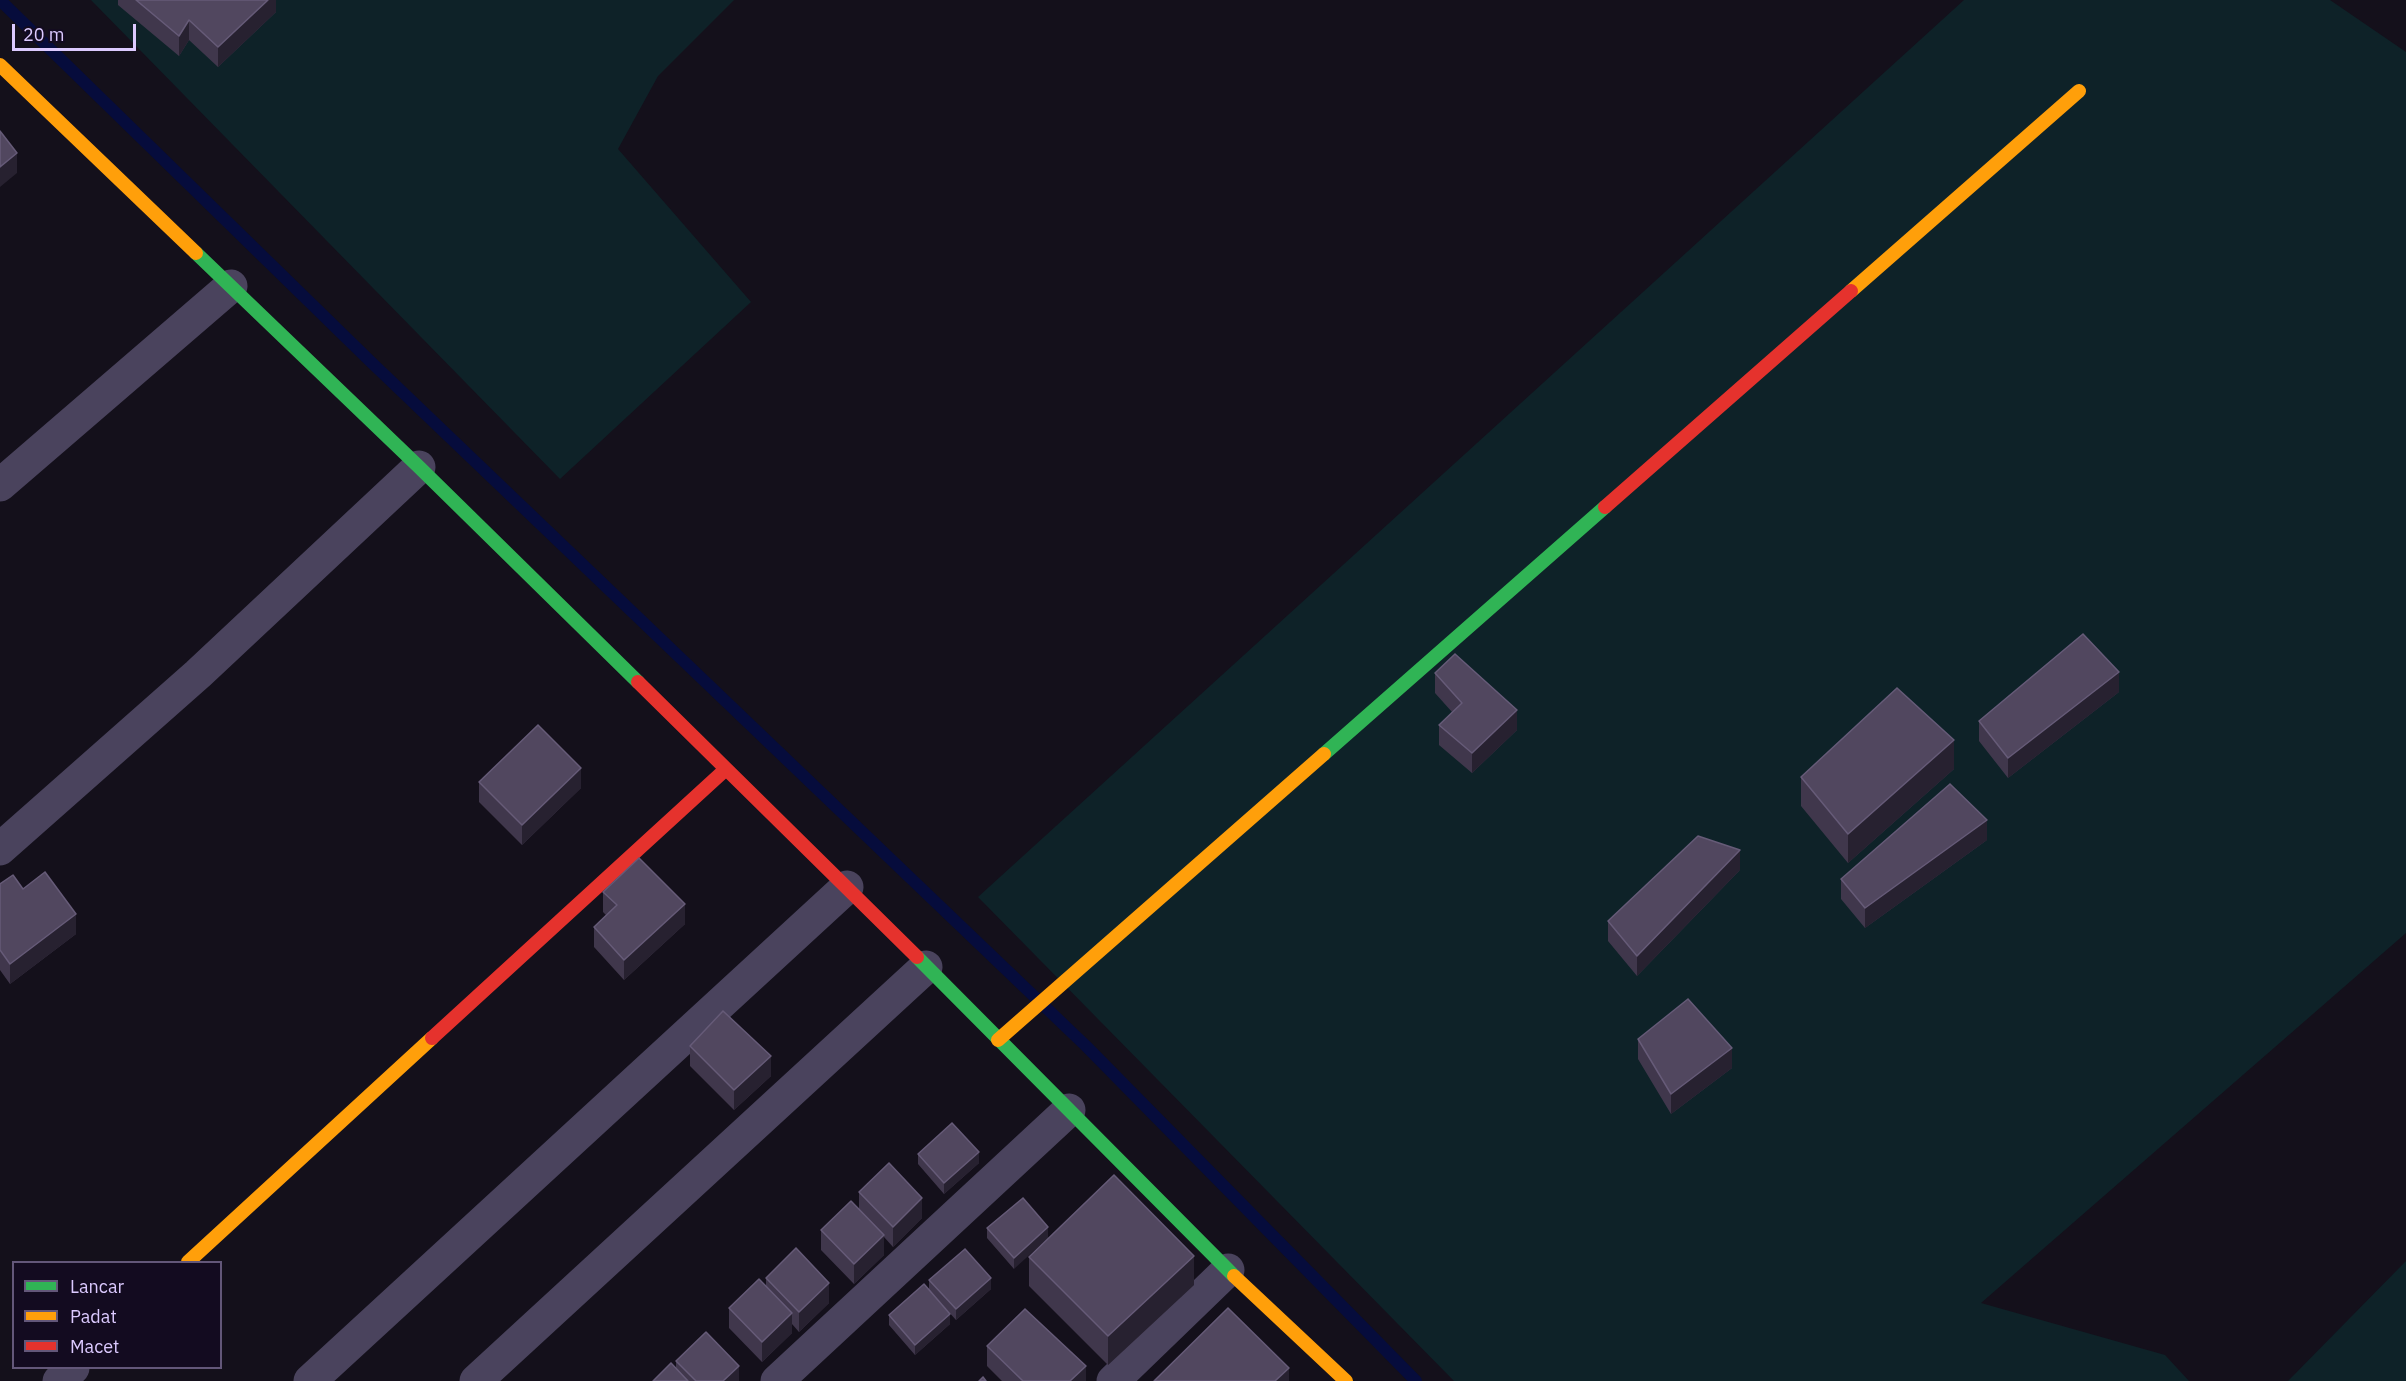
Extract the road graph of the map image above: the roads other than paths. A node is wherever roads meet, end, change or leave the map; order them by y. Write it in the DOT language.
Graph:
graph roads {
  1 [pos="0,66"];
  2 [pos="2079,91"];
  3 [pos="231,286"];
  4 [pos="419,467"];
  5 [pos="0,485"];
  6 [pos="726,769"];
  7 [pos="0,849"];
  8 [pos="847,887"];
  9 [pos="926,968"];
  10 [pos="998,1041"];
  11 [pos="1069,1110"];
  12 [pos="190,1261"];
  13 [pos="1228,1270"];
  14 [pos="72,1369"];
  15 [pos="59,1381"];
  16 [pos="310,1381"];
  17 [pos="476,1381"];
  18 [pos="777,1381"];
  19 [pos="1113,1381"];
  20 [pos="1346,1381"];
  1 -- 3 [label="street"];
  2 -- 10 [label="street"];
  3 -- 4 [label="street"];
  3 -- 5 [label="street"];
  4 -- 6 [label="street"];
  4 -- 7 [label="street"];
  6 -- 8 [label="street"];
  6 -- 12 [label="street"];
  8 -- 9 [label="street"];
  8 -- 16 [label="street"];
  9 -- 10 [label="street"];
  9 -- 17 [label="street"];
  10 -- 11 [label="street"];
  11 -- 13 [label="street"];
  11 -- 18 [label="street"];
  13 -- 19 [label="street"];
  13 -- 20 [label="street"];
  14 -- 15 [label="street"];
}
